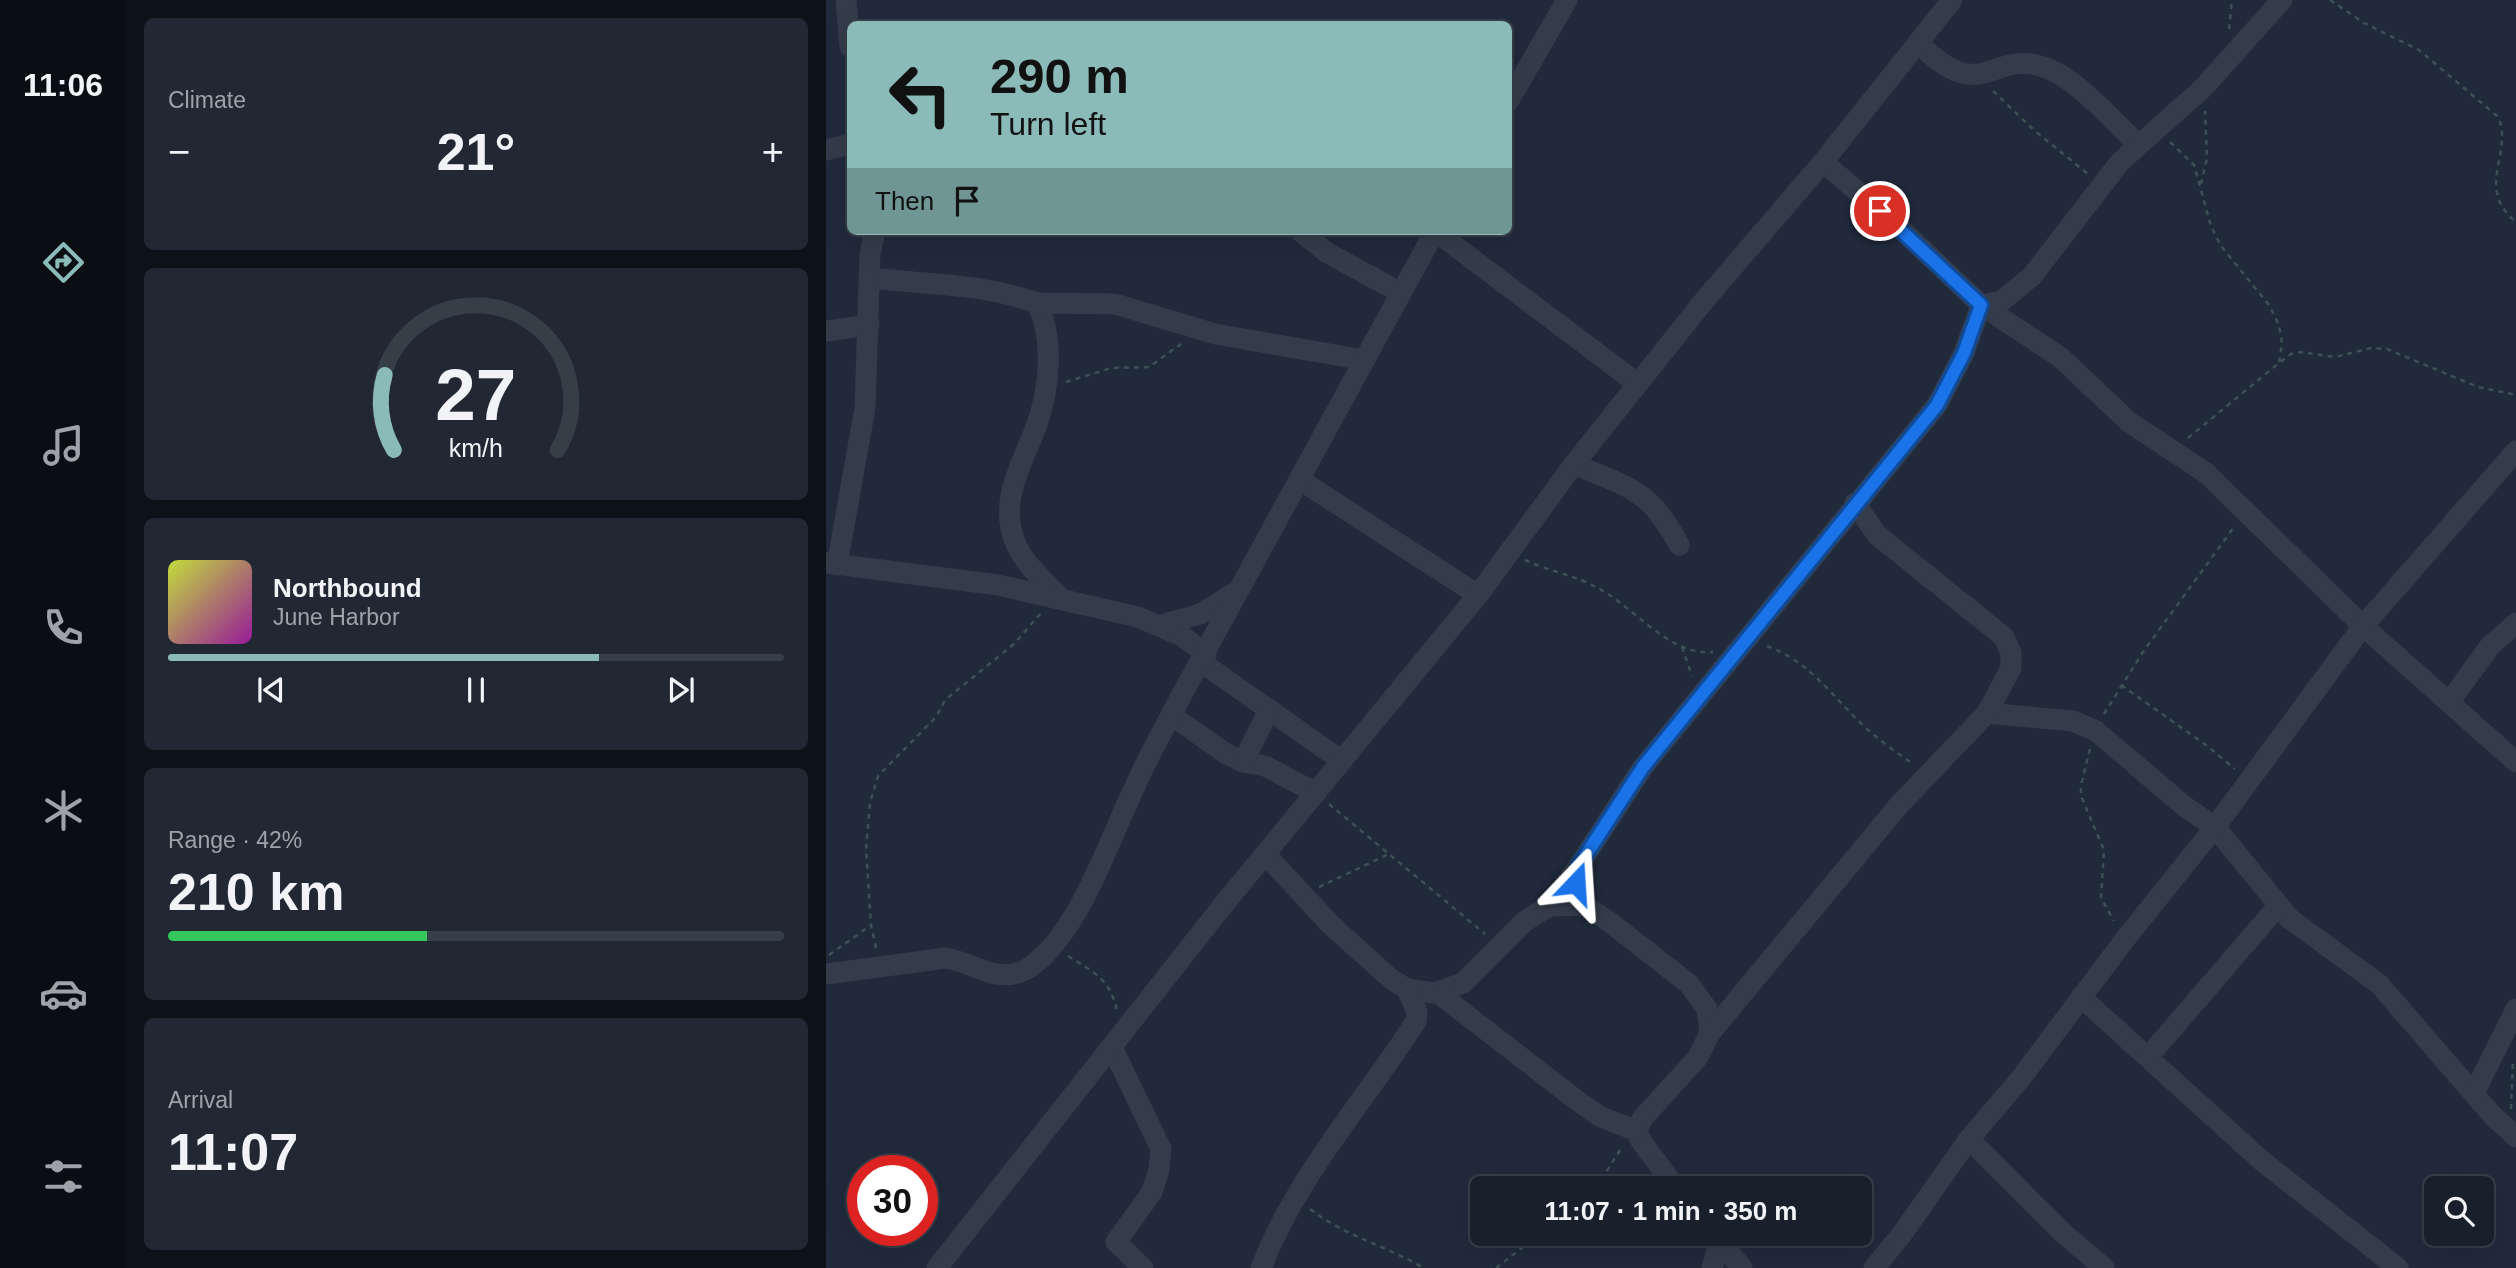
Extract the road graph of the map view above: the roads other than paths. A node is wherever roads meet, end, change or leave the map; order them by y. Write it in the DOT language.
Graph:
graph roads {
  1 [pos="846,0"];
  2 [pos="1567,0"];
  3 [pos="1952,0"];
  4 [pos="2282,0"];
  5 [pos="848,21"];
  6 [pos="1919,43"];
  7 [pos="1512,95"];
  8 [pos="2145,137"];
  9 [pos="847,145"];
  10 [pos="826,150"];
  11 [pos="1823,162"];
  12 [pos="874,235"];
  13 [pos="1305,235"];
  14 [pos="1433,235"];
  15 [pos="1440,235"];
  16 [pos="871,278"];
  17 [pos="1401,293"];
  18 [pos="1037,303"];
  19 [pos="1981,305"];
  20 [pos="869,325"];
  21 [pos="826,331"];
  22 [pos="1364,360"];
  23 [pos="1639,384"];
  24 [pos="2516,452"];
  25 [pos="1574,464"];
  26 [pos="1300,480"];
  27 [pos="1855,503"];
  28 [pos="1679,545"];
  29 [pos="832,564"];
  30 [pos="1240,590"];
  31 [pos="1478,596"];
  32 [pos="1057,600"];
  33 [pos="2516,623"];
  34 [pos="1161,625"];
  35 [pos="2363,626"];
  36 [pos="1203,658"];
  37 [pos="2450,701"];
  38 [pos="1268,712"];
  39 [pos="1987,713"];
  40 [pos="1171,715"];
  41 [pos="1342,761"];
  42 [pos="1242,762"];
  43 [pos="2516,762"];
  44 [pos="1316,793"];
  45 [pos="2215,827"];
  46 [pos="1265,854"];
  47 [pos="1578,867"];
  48 [pos="1584,905"];
  49 [pos="1549,906"];
  50 [pos="2278,906"];
  51 [pos="826,974"];
  52 [pos="1407,989"];
  53 [pos="1444,994"];
  54 [pos="2081,997"];
  55 [pos="2516,1009"];
  56 [pos="1416,1021"];
  57 [pos="1710,1033"];
  58 [pos="1117,1040"];
  59 [pos="2148,1058"];
  60 [pos="2474,1093"];
  61 [pos="1634,1130"];
  62 [pos="2514,1135"];
  63 [pos="1969,1139"];
  64 [pos="1667,1176"];
  65 [pos="1716,1246"];
  66 [pos="1724,1246"];
  67 [pos="937,1268"];
  68 [pos="1143,1268"];
  69 [pos="1261,1268"];
  70 [pos="1712,1268"];
  71 [pos="1742,1268"];
  72 [pos="1874,1268"];
  73 [pos="2104,1268"];
  74 [pos="2398,1268"];
  1 -- 5 [label="street"];
  2 -- 7 [label="street"];
  3 -- 6 [label="street"];
  4 -- 8 [label="street"];
  6 -- 8 [label="street"];
  6 -- 11 [label="street"];
  8 -- 19 [label="street"];
  9 -- 10 [label="street"];
  11 -- 19 [label="street"];
  11 -- 23 [label="street"];
  12 -- 16 [label="street"];
  13 -- 17 [label="street"];
  14 -- 17 [label="street"];
  15 -- 23 [label="street"];
  16 -- 18 [label="street"];
  16 -- 20 [label="street"];
  17 -- 22 [label="street"];
  18 -- 22 [label="street"];
  18 -- 32 [label="street"];
  19 -- 27 [label="street"];
  19 -- 35 [label="street"];
  20 -- 21 [label="street"];
  20 -- 29 [label="street"];
  22 -- 26 [label="street"];
  23 -- 25 [label="street"];
  24 -- 35 [label="street"];
  25 -- 28 [label="street"];
  25 -- 31 [label="street"];
  26 -- 30 [label="street"];
  26 -- 31 [label="street"];
  27 -- 39 [label="street"];
  27 -- 47 [label="street"];
  29 -- 32 [label="street"];
  30 -- 34 [label="street"];
  30 -- 36 [label="street"];
  31 -- 41 [label="street"];
  32 -- 34 [label="street"];
  33 -- 37 [label="street"];
  34 -- 36 [label="street"];
  35 -- 37 [label="street"];
  35 -- 45 [label="street"];
  36 -- 38 [label="street"];
  36 -- 40 [label="street"];
  37 -- 43 [label="street"];
  38 -- 41 [label="street"];
  38 -- 42 [label="street"];
  39 -- 45 [label="street"];
  39 -- 57 [label="street"];
  40 -- 42 [label="street"];
  40 -- 51 [label="street"];
  41 -- 44 [label="street"];
  42 -- 44 [label="street"];
  44 -- 46 [label="street"];
  45 -- 50 [label="street"];
  45 -- 54 [label="street"];
  46 -- 52 [label="street"];
  46 -- 58 [label="street"];
  47 -- 48 [label="street"];
  47 -- 49 [label="street"];
  48 -- 49 [label="street"];
  48 -- 57 [label="street"];
  49 -- 53 [label="street"];
  50 -- 59 [label="street"];
  50 -- 60 [label="street"];
  52 -- 53 [label="street"];
  52 -- 56 [label="street"];
  53 -- 56 [label="street"];
  53 -- 61 [label="street"];
  54 -- 59 [label="street"];
  54 -- 63 [label="street"];
  55 -- 60 [label="street"];
  56 -- 69 [label="street"];
  57 -- 61 [label="street"];
  58 -- 67 [label="street"];
  58 -- 68 [label="street"];
  59 -- 74 [label="street"];
  60 -- 62 [label="street"];
  61 -- 64 [label="street"];
  63 -- 72 [label="street"];
  63 -- 73 [label="street"];
  65 -- 70 [label="street"];
  66 -- 71 [label="street"];
}
